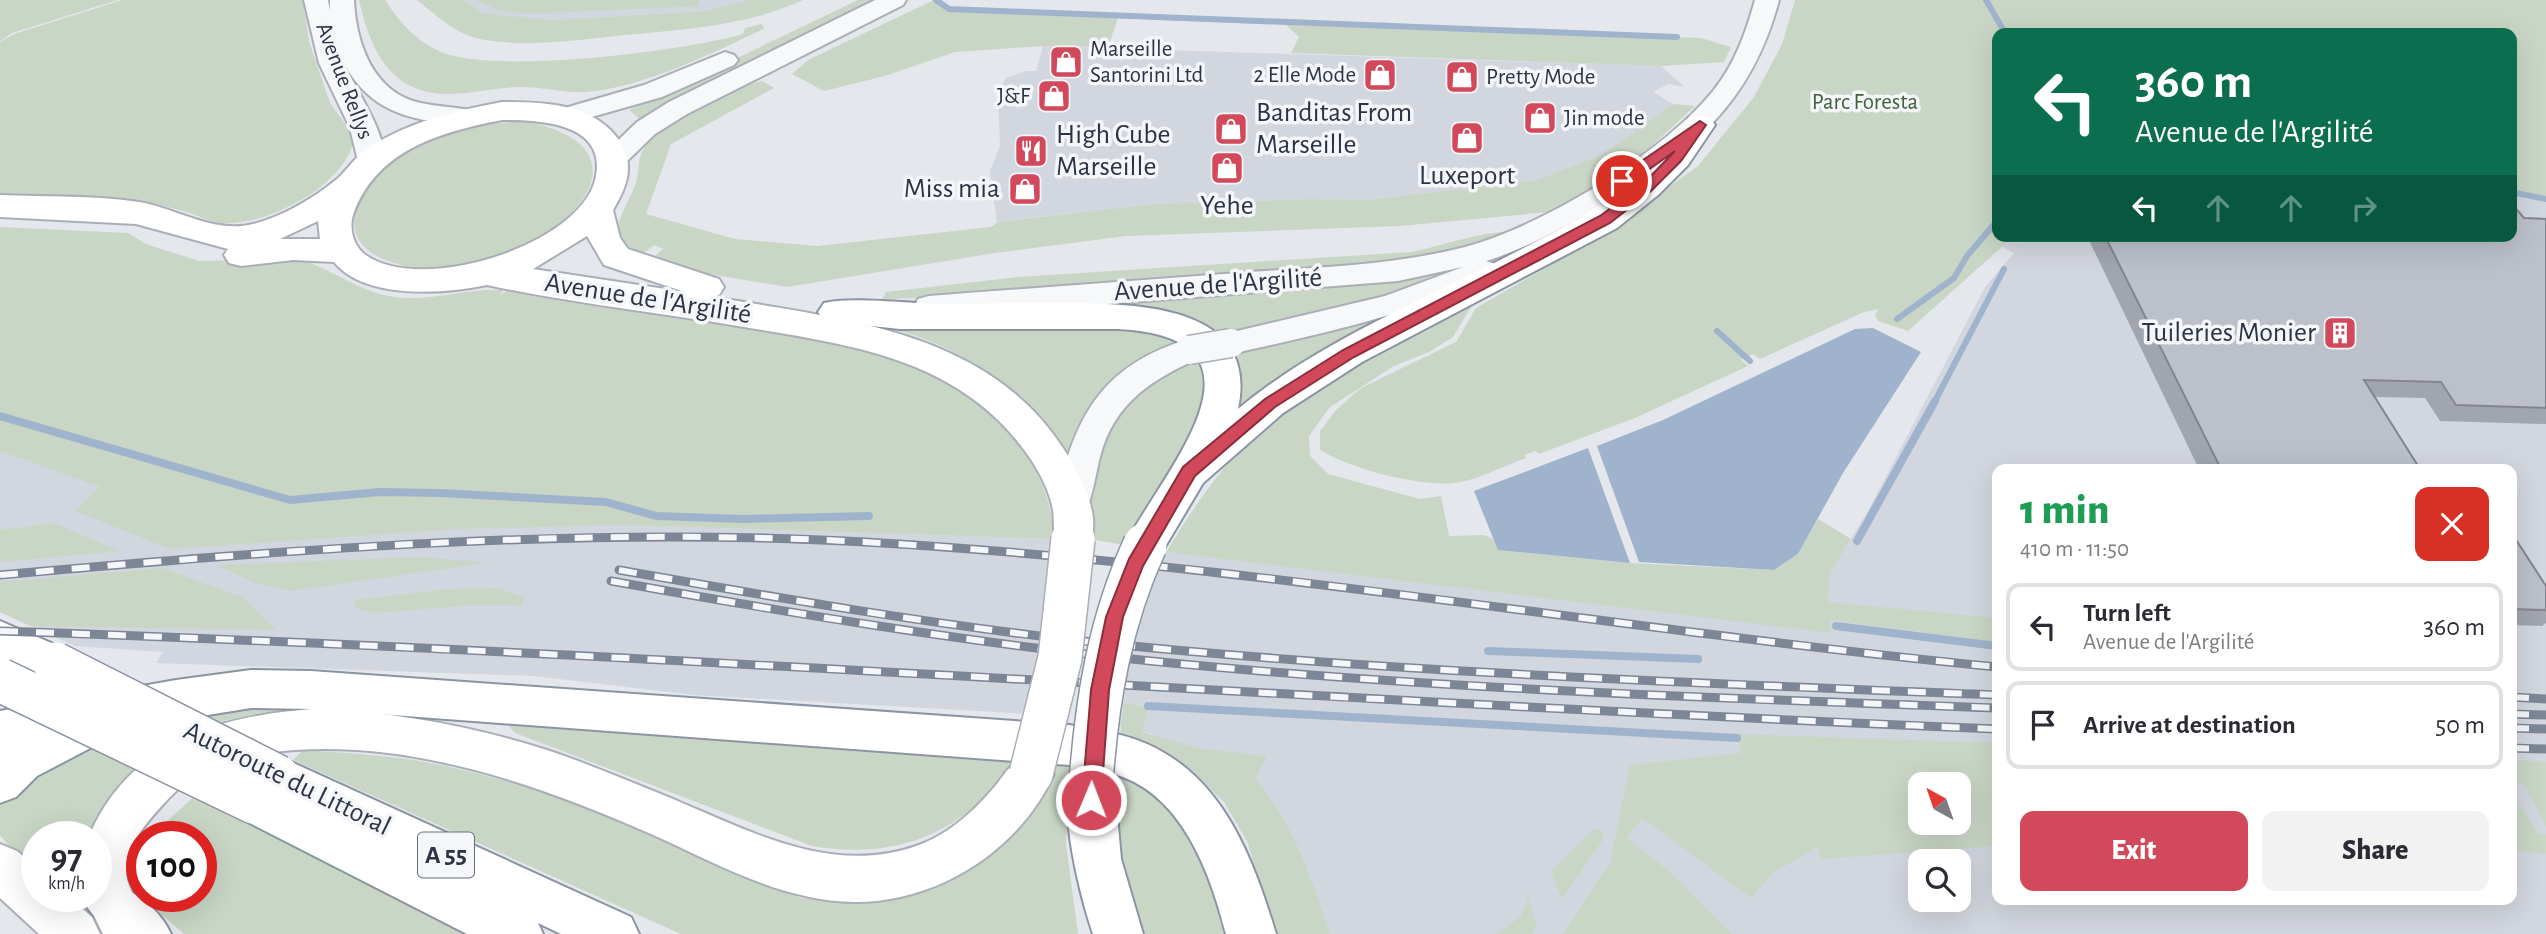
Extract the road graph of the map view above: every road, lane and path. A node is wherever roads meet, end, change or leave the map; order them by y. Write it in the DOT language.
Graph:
graph roads {
  1 [pos="316,0"];
  2 [pos="342,0"];
  3 [pos="850,0"];
  4 [pos="894,0"];
  5 [pos="1767,0"];
  6 [pos="567,116"];
  7 [pos="466,117"];
  8 [pos="1700,125"];
  9 [pos="613,159"];
  10 [pos="1642,170"];
  11 [pos="359,174"];
  12 [pos="0,206"];
  13 [pos="596,209"];
  14 [pos="0,217"];
  15 [pos="341,251"];
  16 [pos="488,273"];
  17 [pos="836,312"];
  18 [pos="1189,472"];
  19 [pos="1072,522"];
  20 [pos="0,639"];
  21 [pos="0,680"];
  22 [pos="121,710"];
  23 [pos="0,731"];
  24 [pos="0,782"];
  25 [pos="266,789"];
  26 [pos="0,867"];
  27 [pos="116,927"];
  28 [pos="518,934"];
  29 [pos="614,934"];
  30 [pos="1118,934"];
  31 [pos="1251,934"];
  1 -- 11 [label="street, Avenue Rellys"];
  2 -- 7 [label="street, Avenue Rellys"];
  3 -- 6 [label="street"];
  4 -- 9 [label="street"];
  5 -- 8 [label="street, Avenue de l'Argilité"];
  6 -- 7 [label="main road"];
  6 -- 9 [label="main road"];
  7 -- 11 [label="main road"];
  8 -- 10 [label="street, Avenue de l'Argilité"];
  8 -- 18 [label="main road"];
  9 -- 13 [label="main road"];
  10 -- 17 [label="street, Avenue de l'Argilité"];
  10 -- 19 [label="street, bridge"];
  11 -- 12 [label="main road"];
  11 -- 15 [label="main road"];
  13 -- 16 [label="main road"];
  13 -- 17 [label="main road, Avenue de l'Argilité"];
  14 -- 15 [label="main road"];
  15 -- 16 [label="main road"];
  16 -- 19 [label="main road, Avenue de l'Argilité"];
  17 -- 18 [label="main road"];
  18 -- 30 [label="main road, bridge"];
  19 -- 27 [label="main road, bridge"];
  20 -- 25 [label="main road, Autoroute du Littoral / A 55, bridge"];
  21 -- 25 [label="main road, Autoroute du Littoral / A 55, bridge"];
  22 -- 23 [label="main road"];
  22 -- 24 [label="main road"];
  22 -- 31 [label="main road"];
  25 -- 28 [label="main road, Autoroute du Littoral / A 55"];
  25 -- 29 [label="main road, Autoroute du Littoral / A 55"];
  26 -- 27 [label="main road"];
}
